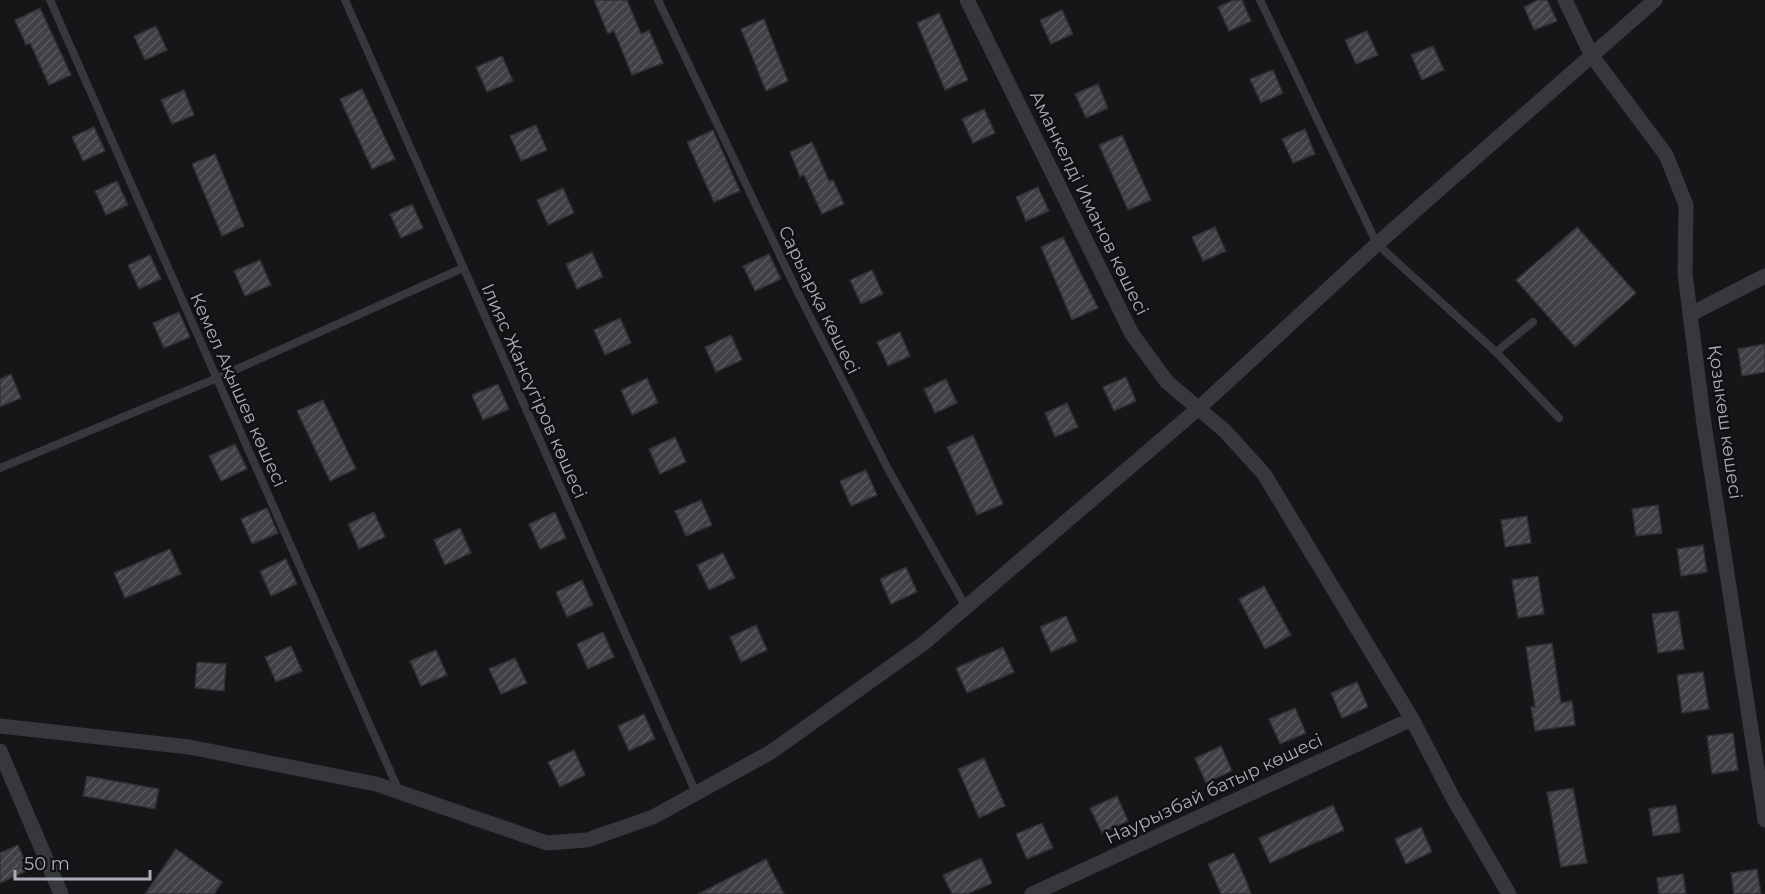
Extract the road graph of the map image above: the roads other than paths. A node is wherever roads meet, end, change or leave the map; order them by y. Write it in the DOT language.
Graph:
graph roads {
  1 [pos="50,0"];
  2 [pos="345,0"];
  3 [pos="658,0"];
  4 [pos="967,0"];
  5 [pos="1260,0"];
  6 [pos="1565,0"];
  7 [pos="1655,0"];
  8 [pos="1592,56"];
  9 [pos="1377,244"];
  10 [pos="463,268"];
  11 [pos="1765,276"];
  12 [pos="1691,314"];
  13 [pos="1533,322"];
  14 [pos="1496,352"];
  15 [pos="217,378"];
  16 [pos="1200,407"];
  17 [pos="1559,418"];
  18 [pos="0,468"];
  19 [pos="966,607"];
  20 [pos="1412,719"];
  21 [pos="0,726"];
  22 [pos="0,751"];
  23 [pos="399,791"];
  24 [pos="696,793"];
  25 [pos="1765,820"];
  26 [pos="61,894"];
  27 [pos="1032,894"];
  28 [pos="1509,894"];
  1 -- 15 [label="lane, Кемел Ақышев көшесі"];
  2 -- 10 [label="lane, Ілияс Жансүгіров көшесі"];
  3 -- 19 [label="lane, Сарыарқа көшесі"];
  4 -- 16 [label="street, Аманкелді Иманов көшесі"];
  5 -- 9 [label="lane"];
  6 -- 8 [label="street, Қозыкөш көшесі"];
  7 -- 8 [label="street"];
  8 -- 9 [label="street"];
  8 -- 12 [label="street, Қозыкөш көшесі"];
  9 -- 14 [label="lane"];
  9 -- 16 [label="street"];
  10 -- 15 [label="lane"];
  10 -- 24 [label="lane, Ілияс Жансүгіров көшесі"];
  11 -- 12 [label="street"];
  12 -- 25 [label="street, Қозыкөш көшесі"];
  13 -- 14 [label="lane"];
  14 -- 17 [label="lane"];
  15 -- 18 [label="lane"];
  15 -- 23 [label="lane, Кемел Ақышев көшесі"];
  16 -- 19 [label="street"];
  16 -- 20 [label="street, Аманкелді Иманов көшесі"];
  19 -- 24 [label="street"];
  20 -- 27 [label="street, Наурызбай батыр көшесі"];
  20 -- 28 [label="street, Аманкелді Иманов көшесі"];
  21 -- 23 [label="street"];
  22 -- 26 [label="street"];
  23 -- 24 [label="street"];
}
